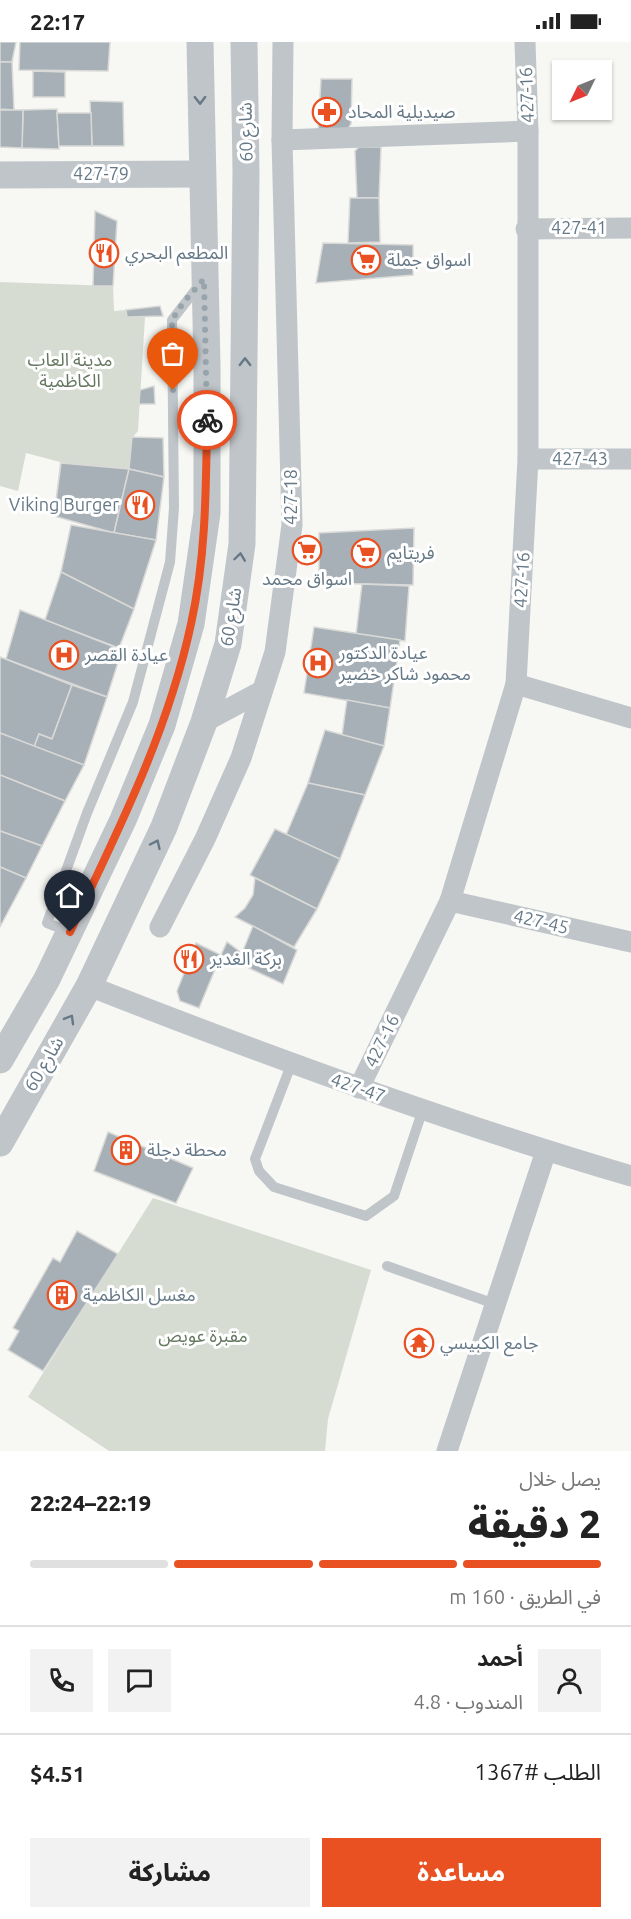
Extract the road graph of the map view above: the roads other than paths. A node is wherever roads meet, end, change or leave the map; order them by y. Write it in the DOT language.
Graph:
graph roads {
  1 [pos="200,42"];
  2 [pos="244,42"];
  3 [pos="283,42"];
  4 [pos="525,42"];
  5 [pos="528,131"];
  6 [pos="201,132"];
  7 [pos="246,132"];
  8 [pos="282,140"];
  9 [pos="201,174"];
  10 [pos="0,175"];
  11 [pos="631,228"];
  12 [pos="526,229"];
  13 [pos="204,279"];
  14 [pos="528,459"];
  15 [pos="631,459"];
  16 [pos="516,684"];
  17 [pos="262,691"];
  18 [pos="631,718"];
  19 [pos="204,722"];
  20 [pos="450,901"];
  21 [pos="160,927"];
  22 [pos="70,932"];
  23 [pos="631,942"];
  24 [pos="89,986"];
  25 [pos="0,1060"];
  26 [pos="291,1065"];
  27 [pos="359,1088"];
  28 [pos="423,1110"];
  29 [pos="0,1143"];
  30 [pos="546,1151"];
  31 [pos="631,1176"];
  32 [pos="387,1266"];
  33 [pos="495,1304"];
  34 [pos="447,1451"];
  1 -- 6 [label="street, one-way"];
  2 -- 7 [label="street, شارع 60"];
  3 -- 8 [label="street, 427-18"];
  4 -- 5 [label="street, 427-16"];
  5 -- 8 [label="street"];
  5 -- 12 [label="street, 427-16"];
  6 -- 7 [label="street"];
  6 -- 9 [label="street"];
  19 -- 7 [label="street, شارع 60, one-way"];
  8 -- 17 [label="street, 427-18"];
  9 -- 10 [label="street, 427-79"];
  9 -- 13 [label="street"];
  11 -- 12 [label="street, 427-41"];
  12 -- 14 [label="street, 427-16"];
  13 -- 22 [label="street"];
  13 -- 22 [label="lane"];
  14 -- 15 [label="street, 427-43"];
  14 -- 16 [label="street, 427-16"];
  16 -- 18 [label="street"];
  16 -- 20 [label="street, 427-16"];
  17 -- 19 [label="street"];
  17 -- 21 [label="street, 427-18"];
  24 -- 19 [label="street, شارع 60, one-way"];
  20 -- 23 [label="street, 427-45"];
  20 -- 27 [label="street, 427-16"];
  22 -- 25 [label="street"];
  24 -- 26 [label="street, 427-47"];
  29 -- 24 [label="street, شارع 60, one-way"];
  26 -- 27 [label="street, 427-47"];
  26 -- 28 [label="lane"];
  27 -- 28 [label="street, 427-47"];
  28 -- 30 [label="street, 427-47"];
  30 -- 31 [label="street, 427-47"];
  30 -- 33 [label="street"];
  32 -- 33 [label="lane"];
  33 -- 34 [label="street"];
}
